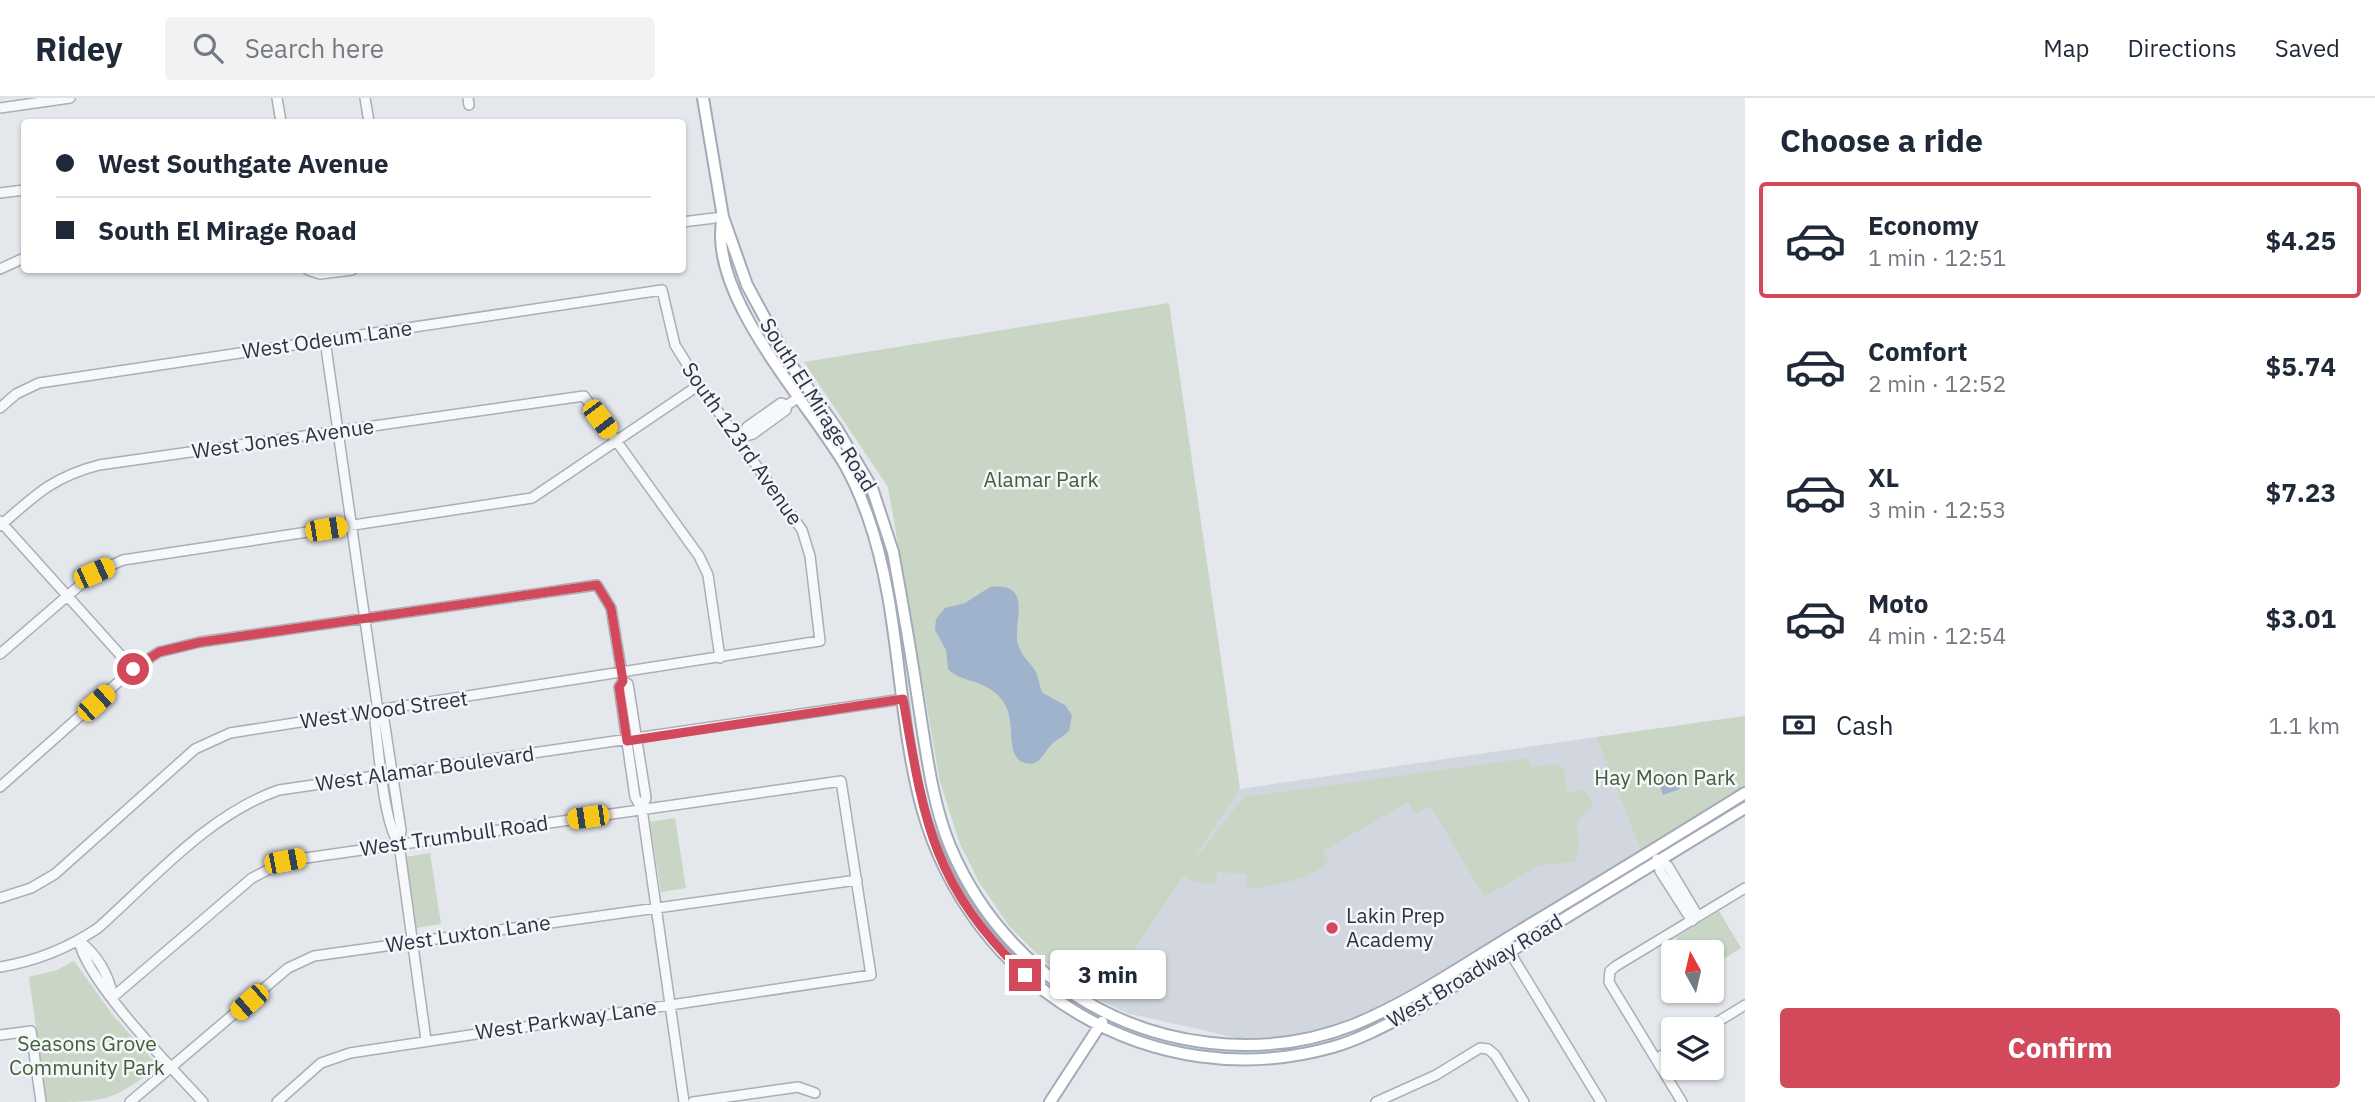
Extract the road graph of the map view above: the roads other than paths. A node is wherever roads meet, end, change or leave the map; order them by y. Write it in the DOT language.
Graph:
graph roads {
  1 [pos="70,98"];
  2 [pos="277,98"];
  3 [pos="365,98"];
  4 [pos="703,98"];
  5 [pos="0,108"];
  6 [pos="280,119"];
  7 [pos="368,119"];
  8 [pos="21,190"];
  9 [pos="0,193"];
  10 [pos="723,217"];
  11 [pos="686,222"];
  12 [pos="21,259"];
  13 [pos="0,269"];
  14 [pos="662,290"];
  15 [pos="325,340"];
  16 [pos="699,385"];
  17 [pos="798,398"];
  18 [pos="0,408"];
  19 [pos="338,432"];
  20 [pos="742,438"];
  21 [pos="617,441"];
  22 [pos="1,524"];
  23 [pos="351,525"];
  24 [pos="67,594"];
  25 [pos="364,618"];
  26 [pos="820,641"];
  27 [pos="0,654"];
  28 [pos="720,658"];
  29 [pos="133,669"];
  30 [pos="622,678"];
  31 [pos="903,699"];
  32 [pos="378,715"];
  33 [pos="632,740"];
  34 [pos="387,774"];
  35 [pos="0,787"];
  36 [pos="1745,793"];
  37 [pos="1745,808"];
  38 [pos="642,809"];
  39 [pos="399,844"];
  40 [pos="1655,856"];
  41 [pos="857,880"];
  42 [pos="1745,888"];
  43 [pos="0,898"];
  44 [pos="657,909"];
  45 [pos="1695,918"];
  46 [pos="79,941"];
  47 [pos="413,941"];
  48 [pos="1506,946"];
  49 [pos="0,967"];
  50 [pos="113,997"];
  51 [pos="669,1005"];
  52 [pos="1745,1005"];
  53 [pos="1107,1015"];
  54 [pos="1724,1018"];
  55 [pos="1099,1027"];
  56 [pos="0,1035"];
  57 [pos="426,1040"];
  58 [pos="1661,1056"];
  59 [pos="1656,1059"];
  60 [pos="173,1068"];
  61 [pos="815,1093"];
  62 [pos="41,1102"];
  63 [pos="130,1102"];
  64 [pos="203,1102"];
  65 [pos="277,1102"];
  66 [pos="684,1102"];
  67 [pos="693,1102"];
  68 [pos="1050,1102"];
  69 [pos="1376,1102"];
  70 [pos="1524,1102"];
  71 [pos="1601,1102"];
  72 [pos="1682,1102"];
  1 -- 5 [label="street"];
  2 -- 6 [label="street"];
  3 -- 7 [label="street"];
  4 -- 10 [label="main road, South El Mirage Road"];
  8 -- 9 [label="street"];
  10 -- 11 [label="street"];
  10 -- 17 [label="main road, South El Mirage Road"];
  10 -- 53 [label="main road, South El Mirage Road"];
  12 -- 13 [label="street"];
  14 -- 15 [label="street, West Odeum Lane"];
  14 -- 16 [label="street, South 123rd Avenue"];
  15 -- 18 [label="street, West Odeum Lane"];
  15 -- 19 [label="street"];
  16 -- 20 [label="street, South 123rd Avenue"];
  16 -- 21 [label="street"];
  17 -- 20 [label="street"];
  17 -- 31 [label="main road, South El Mirage Road"];
  19 -- 21 [label="street, West Jones Avenue"];
  19 -- 22 [label="street, West Jones Avenue"];
  19 -- 23 [label="street"];
  20 -- 26 [label="street, South 123rd Avenue"];
  21 -- 23 [label="street"];
  21 -- 28 [label="street"];
  22 -- 24 [label="street"];
  23 -- 24 [label="street"];
  23 -- 25 [label="street"];
  24 -- 27 [label="street"];
  24 -- 29 [label="street"];
  25 -- 29 [label="street"];
  25 -- 30 [label="street"];
  25 -- 32 [label="street"];
  26 -- 28 [label="street, West Wood Street"];
  28 -- 30 [label="street, West Wood Street"];
  29 -- 35 [label="street"];
  30 -- 32 [label="street, West Wood Street"];
  30 -- 33 [label="street"];
  31 -- 33 [label="street, West Alamar Boulevard"];
  31 -- 55 [label="main road, South El Mirage Road"];
  32 -- 34 [label="street"];
  32 -- 43 [label="street, West Wood Street"];
  33 -- 34 [label="street, West Alamar Boulevard"];
  33 -- 38 [label="street"];
  34 -- 39 [label="street"];
  34 -- 46 [label="street, West Alamar Boulevard"];
  36 -- 40 [label="main road, West Broadway Road"];
  37 -- 40 [label="main road, West Broadway Road"];
  38 -- 39 [label="street, West Trumbull Road"];
  38 -- 41 [label="street, West Trumbull Road"];
  38 -- 44 [label="street"];
  39 -- 47 [label="street"];
  39 -- 50 [label="street, West Trumbull Road"];
  40 -- 45 [label="street"];
  40 -- 48 [label="main road, West Broadway Road"];
  41 -- 44 [label="street, West Luxton Lane"];
  41 -- 51 [label="street, West Parkway Lane"];
  42 -- 45 [label="street"];
  44 -- 47 [label="street, West Luxton Lane"];
  44 -- 51 [label="street"];
  45 -- 59 [label="street"];
  46 -- 49 [label="street, West Alamar Boulevard"];
  46 -- 50 [label="street"];
  47 -- 57 [label="street"];
  47 -- 60 [label="street, West Luxton Lane"];
  48 -- 53 [label="main road, West Broadway Road"];
  48 -- 55 [label="main road, West Broadway Road"];
  48 -- 71 [label="street"];
  50 -- 60 [label="street"];
  51 -- 57 [label="street, West Parkway Lane"];
  51 -- 66 [label="street"];
  52 -- 54 [label="street"];
  53 -- 55 [label="main road"];
  55 -- 68 [label="main road"];
  56 -- 62 [label="street"];
  57 -- 65 [label="street, West Parkway Lane"];
  58 -- 59 [label="street"];
  59 -- 72 [label="street"];
  60 -- 63 [label="street, West Luxton Lane"];
  60 -- 64 [label="street"];
  61 -- 67 [label="street"];
  69 -- 70 [label="street"];
}
